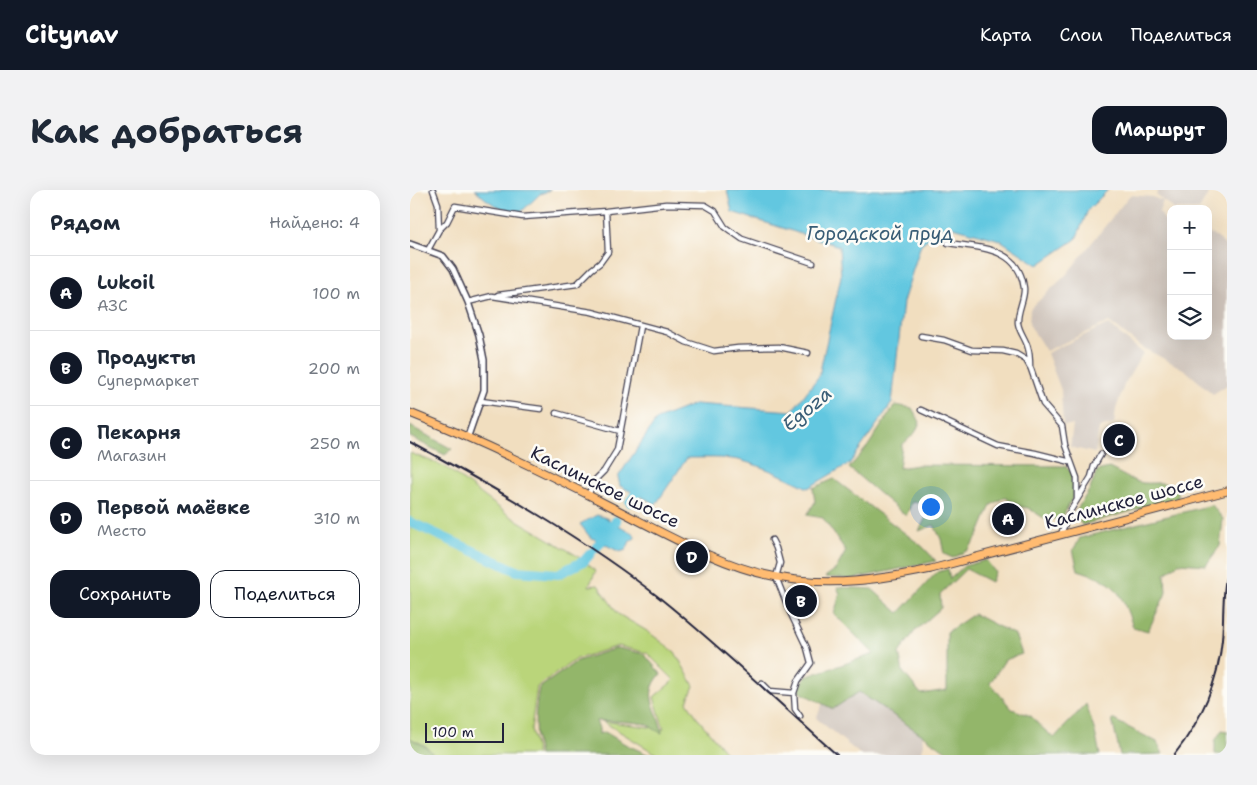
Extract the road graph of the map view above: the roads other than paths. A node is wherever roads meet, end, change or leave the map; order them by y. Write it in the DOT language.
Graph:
graph roads {
  1 [pos="433,190"];
  2 [pos="606,211"];
  3 [pos="439,230"];
  4 [pos="948,243"];
  5 [pos="410,244"];
  6 [pos="428,250"];
  7 [pos="813,263"];
  8 [pos="492,296"];
  9 [pos="468,302"];
  10 [pos="640,326"];
  11 [pos="921,336"];
  12 [pos="808,353"];
  13 [pos="1031,369"];
  14 [pos="481,401"];
  15 [pos="541,409"];
  16 [pos="920,410"];
  17 [pos="410,413"];
  18 [pos="556,413"];
  19 [pos="620,430"];
  20 [pos="468,436"];
  21 [pos="1101,454"];
  22 [pos="1071,462"];
  23 [pos="1227,491"];
  24 [pos="588,495"];
  25 [pos="1077,499"];
  26 [pos="1061,534"];
  27 [pos="772,540"];
  28 [pos="776,577"];
  29 [pos="762,683"];
  30 [pos="794,694"];
  31 [pos="800,716"];
  1 -- 3 [label="street"];
  2 -- 3 [label="street"];
  2 -- 7 [label="street"];
  2 -- 8 [label="street"];
  3 -- 6 [label="street"];
  4 -- 13 [label="street"];
  5 -- 6 [label="street"];
  6 -- 9 [label="street"];
  8 -- 9 [label="street"];
  8 -- 10 [label="street"];
  9 -- 14 [label="street"];
  10 -- 12 [label="street"];
  10 -- 19 [label="street"];
  11 -- 13 [label="street"];
  13 -- 22 [label="street"];
  14 -- 15 [label="street"];
  14 -- 20 [label="street"];
  16 -- 22 [label="street"];
  17 -- 20 [label="main road, Каслинское шоссе"];
  18 -- 19 [label="street"];
  19 -- 24 [label="street"];
  20 -- 24 [label="main road, Каслинское шоссе"];
  21 -- 25 [label="street"];
  22 -- 25 [label="street"];
  23 -- 26 [label="main road, Каслинское шоссе"];
  24 -- 28 [label="main road, Каслинское шоссе"];
  25 -- 26 [label="street"];
  26 -- 28 [label="main road, Каслинское шоссе"];
  27 -- 28 [label="street"];
  28 -- 30 [label="street"];
  29 -- 30 [label="street"];
  30 -- 31 [label="street"];
}
